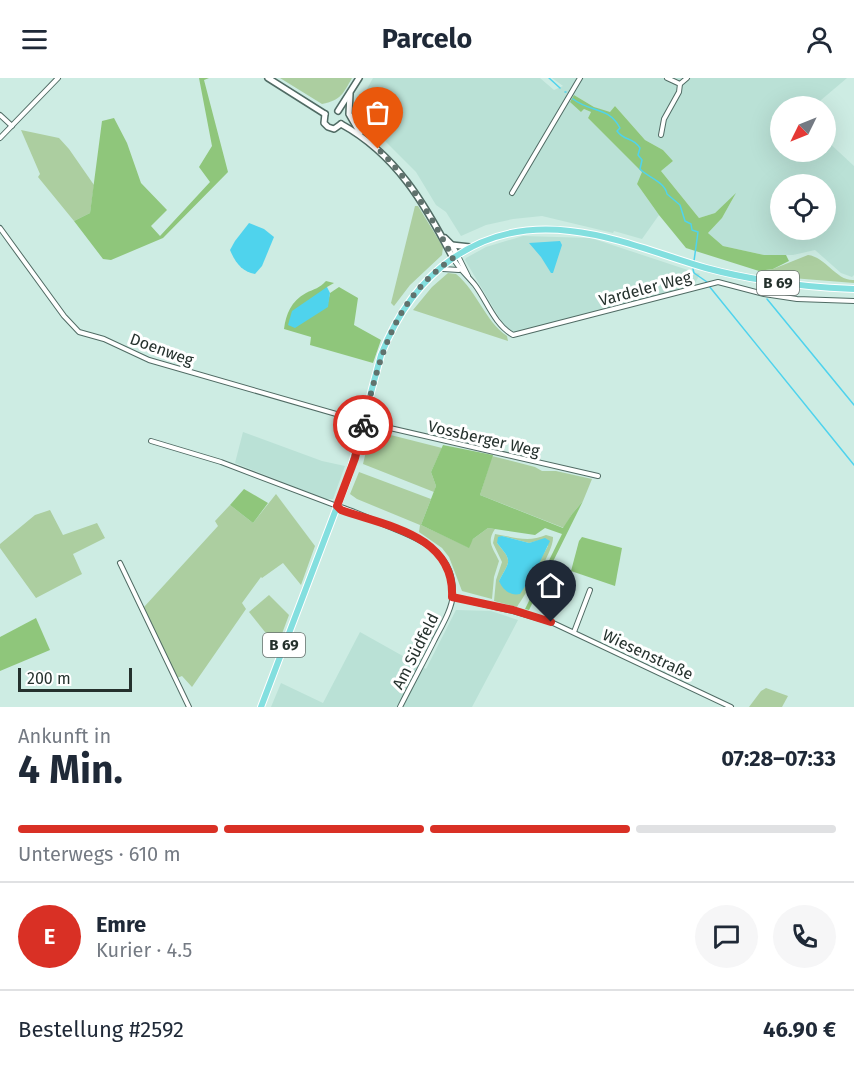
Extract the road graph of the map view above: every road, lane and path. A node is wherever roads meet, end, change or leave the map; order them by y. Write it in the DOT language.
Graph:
graph roads {
  1 [pos="58,78"];
  2 [pos="268,78"];
  3 [pos="359,78"];
  4 [pos="580,78"];
  5 [pos="667,78"];
  6 [pos="687,78"];
  7 [pos="680,84"];
  8 [pos="350,94"];
  9 [pos="338,111"];
  10 [pos="325,114"];
  11 [pos="0,115"];
  12 [pos="341,124"];
  13 [pos="12,126"];
  14 [pos="360,135"];
  15 [pos="661,135"];
  16 [pos="0,138"];
  17 [pos="512,193"];
  18 [pos="0,228"];
  19 [pos="441,235"];
  20 [pos="452,245"];
  21 [pos="470,247"];
  22 [pos="455,257"];
  23 [pos="439,269"];
  24 [pos="460,270"];
  25 [pos="470,279"];
  26 [pos="854,290"];
  27 [pos="854,301"];
  28 [pos="364,422"];
  29 [pos="151,441"];
  30 [pos="598,476"];
  31 [pos="337,506"];
  32 [pos="120,563"];
  33 [pos="590,590"];
  34 [pos="452,597"];
  35 [pos="574,632"];
  36 [pos="731,706"];
  37 [pos="189,707"];
  38 [pos="261,707"];
  39 [pos="400,707"];
  1 -- 13 [label="street"];
  2 -- 10 [label="main road"];
  3 -- 8 [label="main road"];
  4 -- 17 [label="street"];
  5 -- 7 [label="street"];
  6 -- 7 [label="street"];
  7 -- 15 [label="street"];
  8 -- 9 [label="main road"];
  8 -- 14 [label="main road"];
  9 -- 10 [label="main road"];
  9 -- 12 [label="main road"];
  10 -- 12 [label="main road"];
  11 -- 13 [label="street"];
  12 -- 14 [label="main road"];
  13 -- 16 [label="street"];
  14 -- 19 [label="main road"];
  18 -- 28 [label="street, Doenweg"];
  19 -- 20 [label="main road"];
  19 -- 22 [label="main road"];
  20 -- 21 [label="main road, B 69"];
  20 -- 22 [label="main road"];
  21 -- 22 [label="main road, B 69"];
  21 -- 26 [label="main road, B 69"];
  22 -- 23 [label="main road, B 69"];
  22 -- 24 [label="street, Vardeler Weg"];
  22 -- 25 [label="street, Vardeler Weg"];
  23 -- 24 [label="street"];
  23 -- 28 [label="main road, B 69"];
  24 -- 25 [label="street, Vardeler Weg"];
  25 -- 27 [label="street, Vardeler Weg"];
  28 -- 30 [label="street, Vossberger Weg"];
  28 -- 31 [label="main road, B 69"];
  29 -- 31 [label="street, Am Südfeld"];
  31 -- 34 [label="street, Am Südfeld"];
  31 -- 38 [label="main road, B 69"];
  32 -- 37 [label="street"];
  33 -- 35 [label="street"];
  34 -- 35 [label="street, Wiesenstraße"];
  34 -- 39 [label="street, Am Südfeld"];
  35 -- 36 [label="street, Wiesenstraße"];
}
